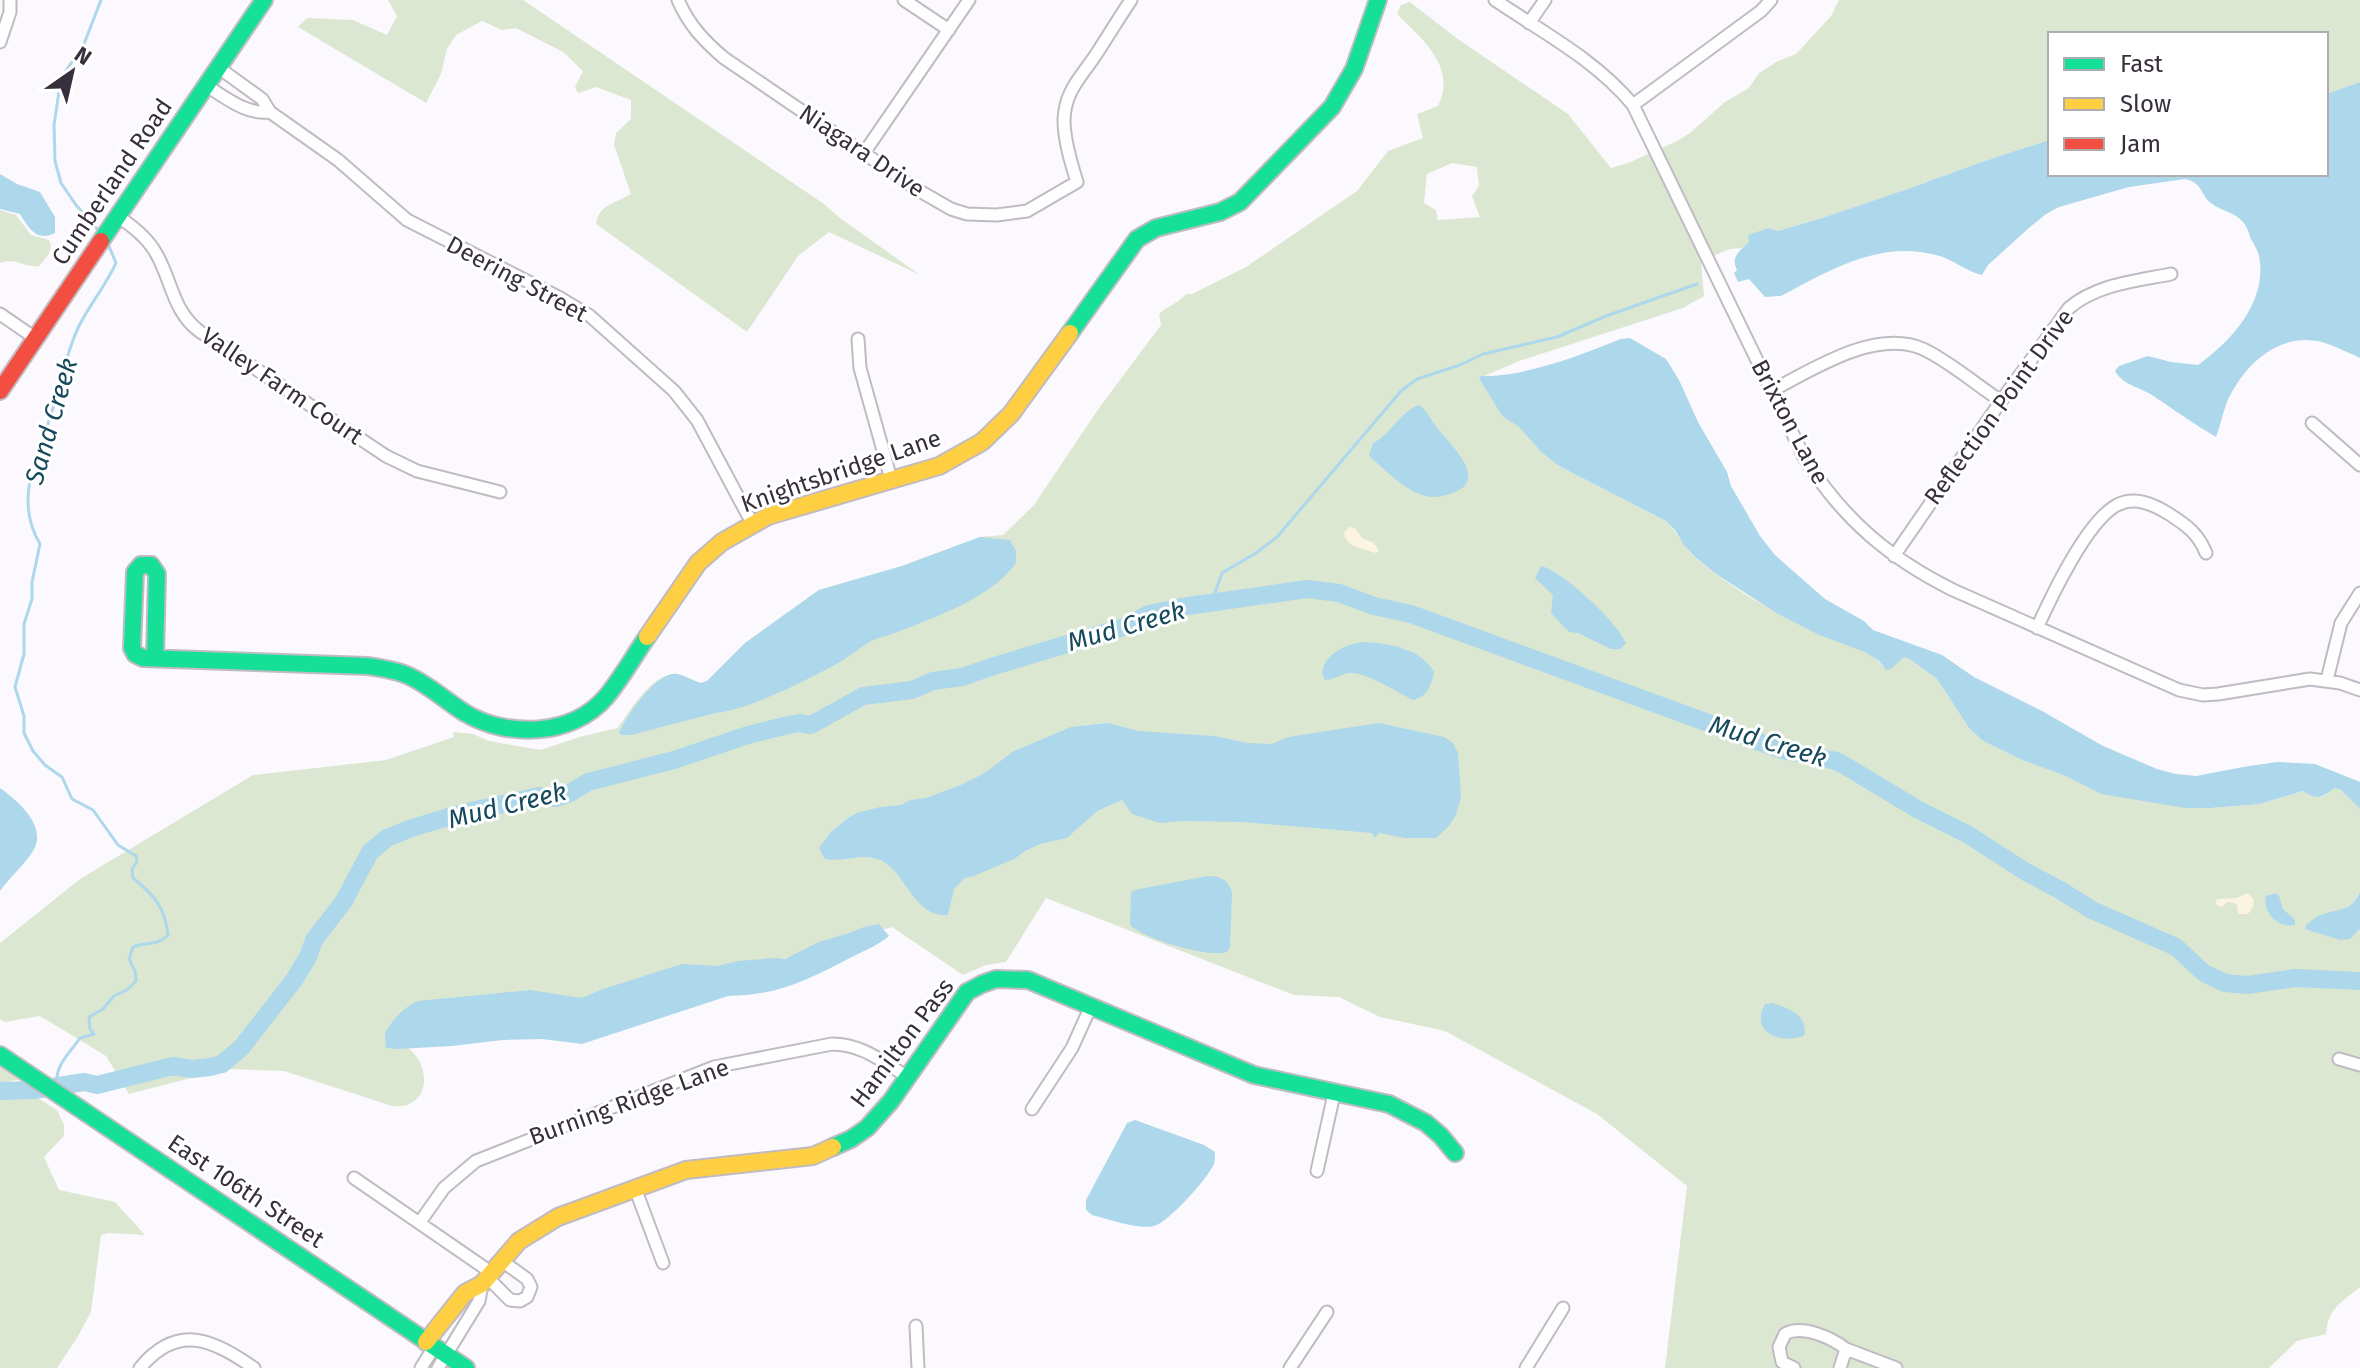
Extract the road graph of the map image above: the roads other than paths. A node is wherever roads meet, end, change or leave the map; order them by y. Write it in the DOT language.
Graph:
graph roads {
  1 [pos="10,0"];
  2 [pos="264,0"];
  3 [pos="678,0"];
  4 [pos="904,0"];
  5 [pos="969,0"];
  6 [pos="1131,0"];
  7 [pos="1378,0"];
  8 [pos="1495,0"];
  9 [pos="1545,0"];
  10 [pos="1771,0"];
  11 [pos="1529,23"];
  12 [pos="949,30"];
  13 [pos="0,42"];
  14 [pos="219,68"];
  15 [pos="207,86"];
  16 [pos="1633,105"];
  17 [pos="270,112"];
  18 [pos="864,153"];
  19 [pos="109,228"];
  20 [pos="2171,274"];
  21 [pos="0,314"];
  22 [pos="35,338"];
  23 [pos="858,339"];
  24 [pos="0,391"];
  25 [pos="1771,391"];
  26 [pos="2001,401"];
  27 [pos="2312,423"];
  28 [pos="2360,465"];
  29 [pos="891,479"];
  30 [pos="500,492"];
  31 [pos="752,523"];
  32 [pos="2206,553"];
  33 [pos="1894,556"];
  34 [pos="2360,593"];
  35 [pos="2037,628"];
  36 [pos="155,658"];
  37 [pos="2327,680"];
  38 [pos="2360,690"];
  39 [pos="1091,1006"];
  40 [pos="0,1055"];
  41 [pos="2339,1059"];
  42 [pos="2360,1065"];
  43 [pos="908,1077"];
  44 [pos="1334,1094"];
  45 [pos="1032,1109"];
  46 [pos="1455,1153"];
  47 [pos="1317,1171"];
  48 [pos="354,1178"];
  49 [pos="635,1188"];
  50 [pos="420,1222"];
  51 [pos="663,1263"];
  52 [pos="491,1274"];
  53 [pos="1563,1308"];
  54 [pos="1327,1312"];
  55 [pos="916,1326"];
  56 [pos="1846,1349"];
  57 [pos="436,1353"];
  58 [pos="140,1368"];
  59 [pos="254,1368"];
  60 [pos="421,1368"];
  61 [pos="466,1368"];
  62 [pos="918,1368"];
  63 [pos="1290,1368"];
  64 [pos="1526,1368"];
  65 [pos="1794,1368"];
  66 [pos="1840,1368"];
  67 [pos="1896,1368"];
  1 -- 13 [label="street"];
  2 -- 14 [label="street, Cumberland Road"];
  3 -- 18 [label="street, Niagara Drive"];
  4 -- 12 [label="street"];
  5 -- 12 [label="street"];
  6 -- 18 [label="street, Niagara Drive"];
  7 -- 29 [label="street, Knightsbridge Lane"];
  8 -- 11 [label="street, Brixton Lane"];
  9 -- 11 [label="street"];
  10 -- 16 [label="street"];
  11 -- 16 [label="street, Brixton Lane"];
  12 -- 18 [label="street"];
  14 -- 15 [label="street, Cumberland Road"];
  14 -- 17 [label="street, Deering Street"];
  15 -- 17 [label="street, Deering Street"];
  15 -- 19 [label="street, Cumberland Road"];
  16 -- 25 [label="street, Brixton Lane"];
  17 -- 31 [label="street, Deering Street"];
  19 -- 22 [label="street, Cumberland Road"];
  19 -- 30 [label="street, Valley Farm Court"];
  20 -- 26 [label="street, Reflection Point Drive"];
  21 -- 22 [label="street"];
  22 -- 24 [label="street, Cumberland Road"];
  23 -- 29 [label="street"];
  25 -- 26 [label="street"];
  25 -- 33 [label="street, Brixton Lane"];
  26 -- 33 [label="street, Reflection Point Drive"];
  27 -- 28 [label="street"];
  29 -- 31 [label="street, Knightsbridge Lane"];
  31 -- 36 [label="street, Knightsbridge Lane"];
  32 -- 35 [label="street"];
  33 -- 35 [label="street, Brixton Lane"];
  34 -- 37 [label="street"];
  35 -- 37 [label="street, Brixton Lane"];
  36 -- 36 [label="street"];
  37 -- 38 [label="street, Brixton Lane"];
  39 -- 43 [label="street, Hamilton Pass"];
  39 -- 44 [label="street, Hamilton Pass"];
  39 -- 45 [label="street"];
  40 -- 57 [label="street, East 106th Street"];
  41 -- 42 [label="street"];
  43 -- 49 [label="street, Hamilton Pass"];
  43 -- 50 [label="street, Burning Ridge Lane"];
  44 -- 46 [label="street, Hamilton Pass"];
  44 -- 47 [label="street"];
  48 -- 50 [label="street"];
  49 -- 51 [label="street"];
  49 -- 52 [label="street, Hamilton Pass"];
  50 -- 52 [label="street"];
  52 -- 57 [label="street, Hamilton Pass"];
  52 -- 57 [label="street, Hamilton Pass"];
  53 -- 64 [label="street"];
  54 -- 63 [label="street"];
  55 -- 62 [label="street"];
  56 -- 65 [label="street"];
  56 -- 66 [label="street"];
  56 -- 67 [label="street"];
  57 -- 60 [label="street"];
  57 -- 61 [label="street, East 106th Street"];
  58 -- 59 [label="street"];
}
